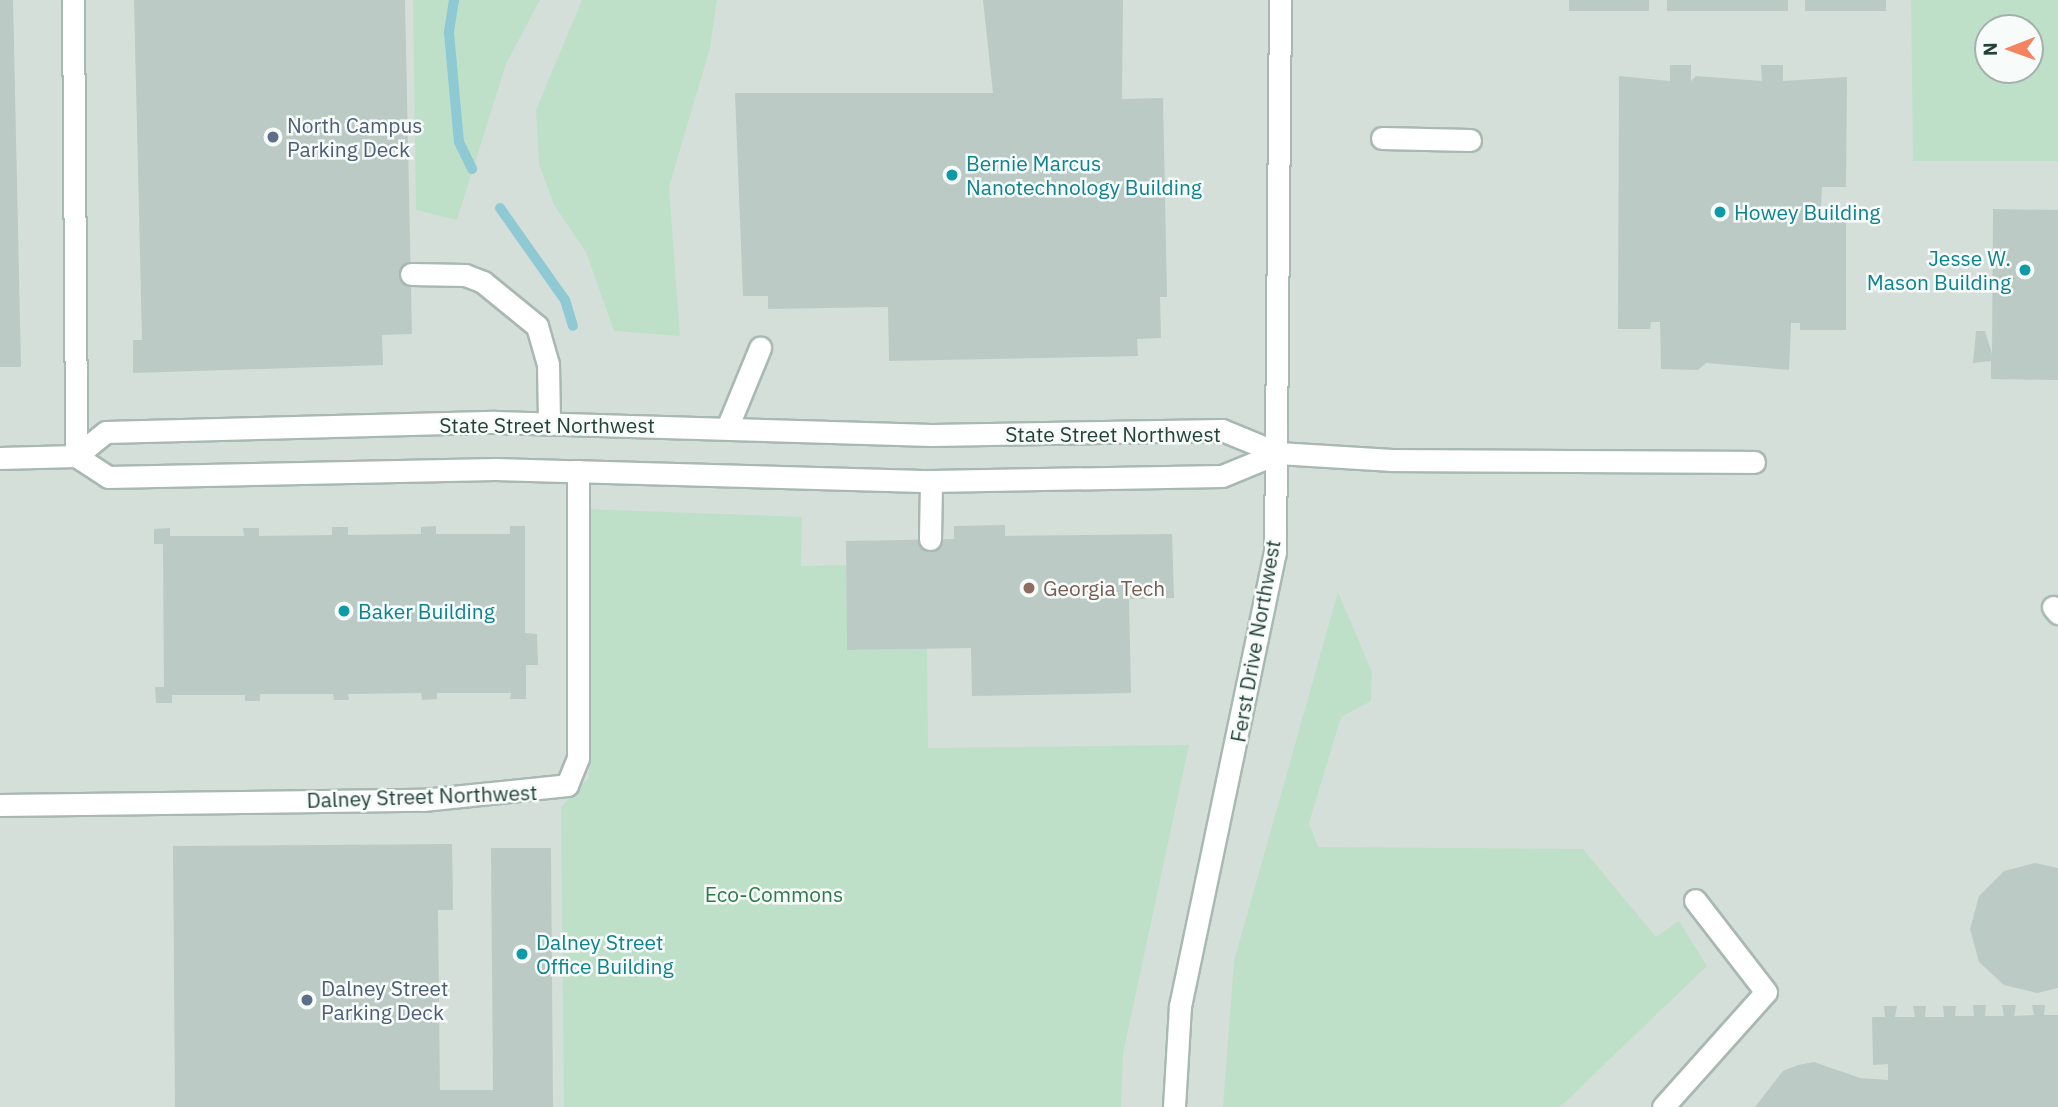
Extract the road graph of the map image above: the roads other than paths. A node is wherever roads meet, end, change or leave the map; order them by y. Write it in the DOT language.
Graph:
graph roads {
  1 [pos="73,0"];
  2 [pos="1280,0"];
  3 [pos="1382,138"];
  4 [pos="1470,140"];
  5 [pos="411,274"];
  6 [pos="760,348"];
  7 [pos="549,423"];
  8 [pos="727,428"];
  9 [pos="1278,453"];
  10 [pos="76,456"];
  11 [pos="0,458"];
  12 [pos="1754,461"];
  13 [pos="578,471"];
  14 [pos="931,481"];
  15 [pos="930,539"];
  16 [pos="0,805"];
  17 [pos="1695,900"];
  18 [pos="1174,1107"];
  19 [pos="1663,1107"];
  1 -- 10 [label="street"];
  2 -- 9 [label="street, Ferst Drive Northwest"];
  3 -- 4 [label="street"];
  5 -- 7 [label="street"];
  6 -- 8 [label="street"];
  7 -- 8 [label="street, State Street Northwest"];
  7 -- 10 [label="street, State Street Northwest"];
  8 -- 9 [label="street, State Street Northwest"];
  9 -- 12 [label="street"];
  9 -- 14 [label="street, State Street Northwest"];
  9 -- 18 [label="street, Ferst Drive Northwest"];
  10 -- 11 [label="street"];
  10 -- 13 [label="street, State Street Northwest"];
  13 -- 14 [label="street, State Street Northwest"];
  13 -- 16 [label="street, Dalney Street Northwest"];
  14 -- 15 [label="street"];
  17 -- 19 [label="street"];
}
